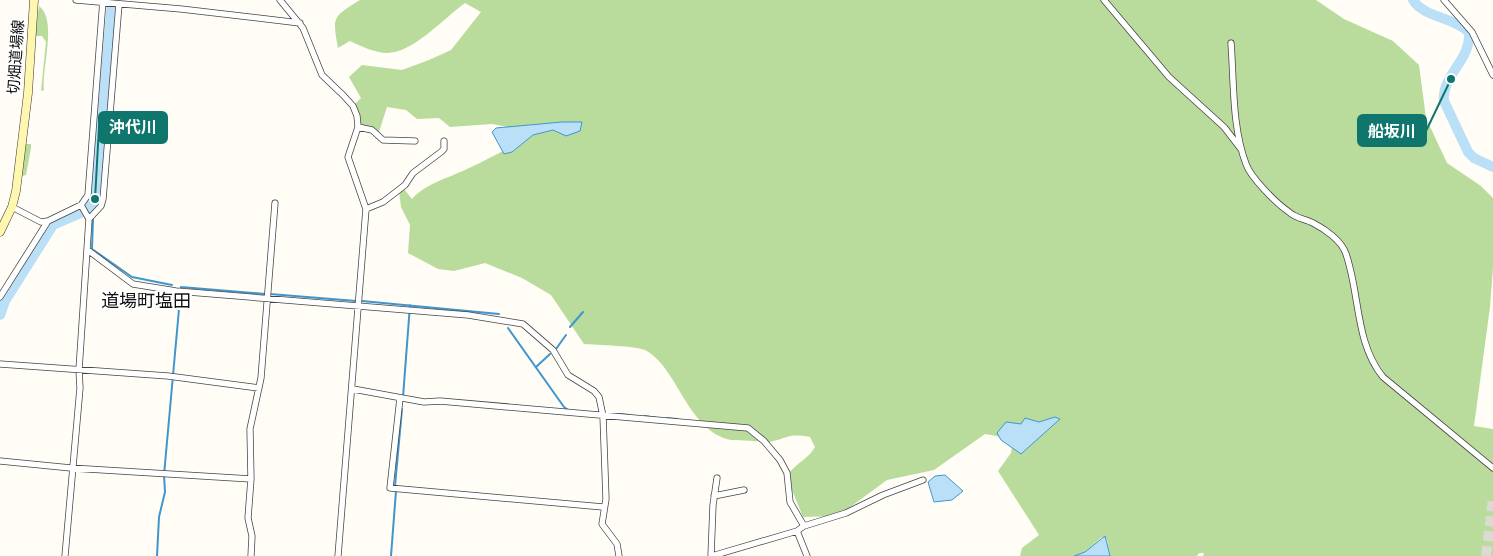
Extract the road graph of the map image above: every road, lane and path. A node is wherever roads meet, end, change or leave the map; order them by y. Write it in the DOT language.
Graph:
graph roads {
  1 [pos="34,0"];
  2 [pos="76,0"];
  3 [pos="164,0"];
  4 [pos="280,0"];
  5 [pos="1104,0"];
  6 [pos="1444,0"];
  7 [pos="102,1"];
  8 [pos="118,4"];
  9 [pos="163,7"];
  10 [pos="300,22"];
  11 [pos="1231,43"];
  12 [pos="1493,75"];
  13 [pos="358,127"];
  14 [pos="415,141"];
  15 [pos="444,141"];
  16 [pos="1243,152"];
  17 [pos="275,203"];
  18 [pos="81,205"];
  19 [pos="12,207"];
  20 [pos="366,209"];
  21 [pos="89,219"];
  22 [pos="48,221"];
  23 [pos="0,232"];
  24 [pos="89,251"];
  25 [pos="0,297"];
  26 [pos="267,299"];
  27 [pos="359,305"];
  28 [pos="0,364"];
  29 [pos="79,370"];
  30 [pos="259,388"];
  31 [pos="353,389"];
  32 [pos="400,398"];
  33 [pos="603,416"];
  34 [pos="0,461"];
  35 [pos="71,468"];
  36 [pos="1493,468"];
  37 [pos="717,478"];
  38 [pos="251,479"];
  39 [pos="923,480"];
  40 [pos="744,490"];
  41 [pos="714,496"];
  42 [pos="603,507"];
  43 [pos="804,526"];
  44 [pos="797,530"];
  45 [pos="65,556"];
  46 [pos="251,556"];
  47 [pos="338,556"];
  48 [pos="619,556"];
  49 [pos="712,556"];
  50 [pos="807,556"];
  1 -- 19 [label="main road, 切畑道場線"];
  2 -- 7 [label="street"];
  3 -- 9 [label="street"];
  4 -- 10 [label="street"];
  5 -- 16 [label="street"];
  6 -- 12 [label="street"];
  7 -- 8 [label="street"];
  7 -- 18 [label="street"];
  8 -- 9 [label="street"];
  8 -- 21 [label="street"];
  9 -- 10 [label="street"];
  10 -- 13 [label="street"];
  11 -- 16 [label="street"];
  13 -- 14 [label="street"];
  13 -- 20 [label="street"];
  15 -- 20 [label="street"];
  16 -- 36 [label="street"];
  17 -- 26 [label="street"];
  18 -- 21 [label="street"];
  18 -- 22 [label="street"];
  19 -- 22 [label="street"];
  19 -- 23 [label="main road, 切畑道場線"];
  20 -- 27 [label="street"];
  21 -- 24 [label="street"];
  22 -- 25 [label="street"];
  24 -- 26 [label="street"];
  24 -- 29 [label="street"];
  26 -- 27 [label="street"];
  26 -- 30 [label="street"];
  27 -- 31 [label="street"];
  27 -- 33 [label="street"];
  28 -- 29 [label="street"];
  29 -- 30 [label="street"];
  29 -- 35 [label="street"];
  30 -- 38 [label="street"];
  31 -- 32 [label="street"];
  31 -- 47 [label="street"];
  32 -- 33 [label="street"];
  32 -- 42 [label="street"];
  33 -- 42 [label="street"];
  33 -- 43 [label="street"];
  34 -- 35 [label="street"];
  35 -- 38 [label="street"];
  35 -- 45 [label="street"];
  37 -- 41 [label="street"];
  38 -- 46 [label="street"];
  39 -- 43 [label="street"];
  40 -- 41 [label="street"];
  41 -- 49 [label="street"];
  42 -- 48 [label="street"];
  43 -- 44 [label="street"];
  44 -- 49 [label="street"];
  44 -- 50 [label="street"];
}
